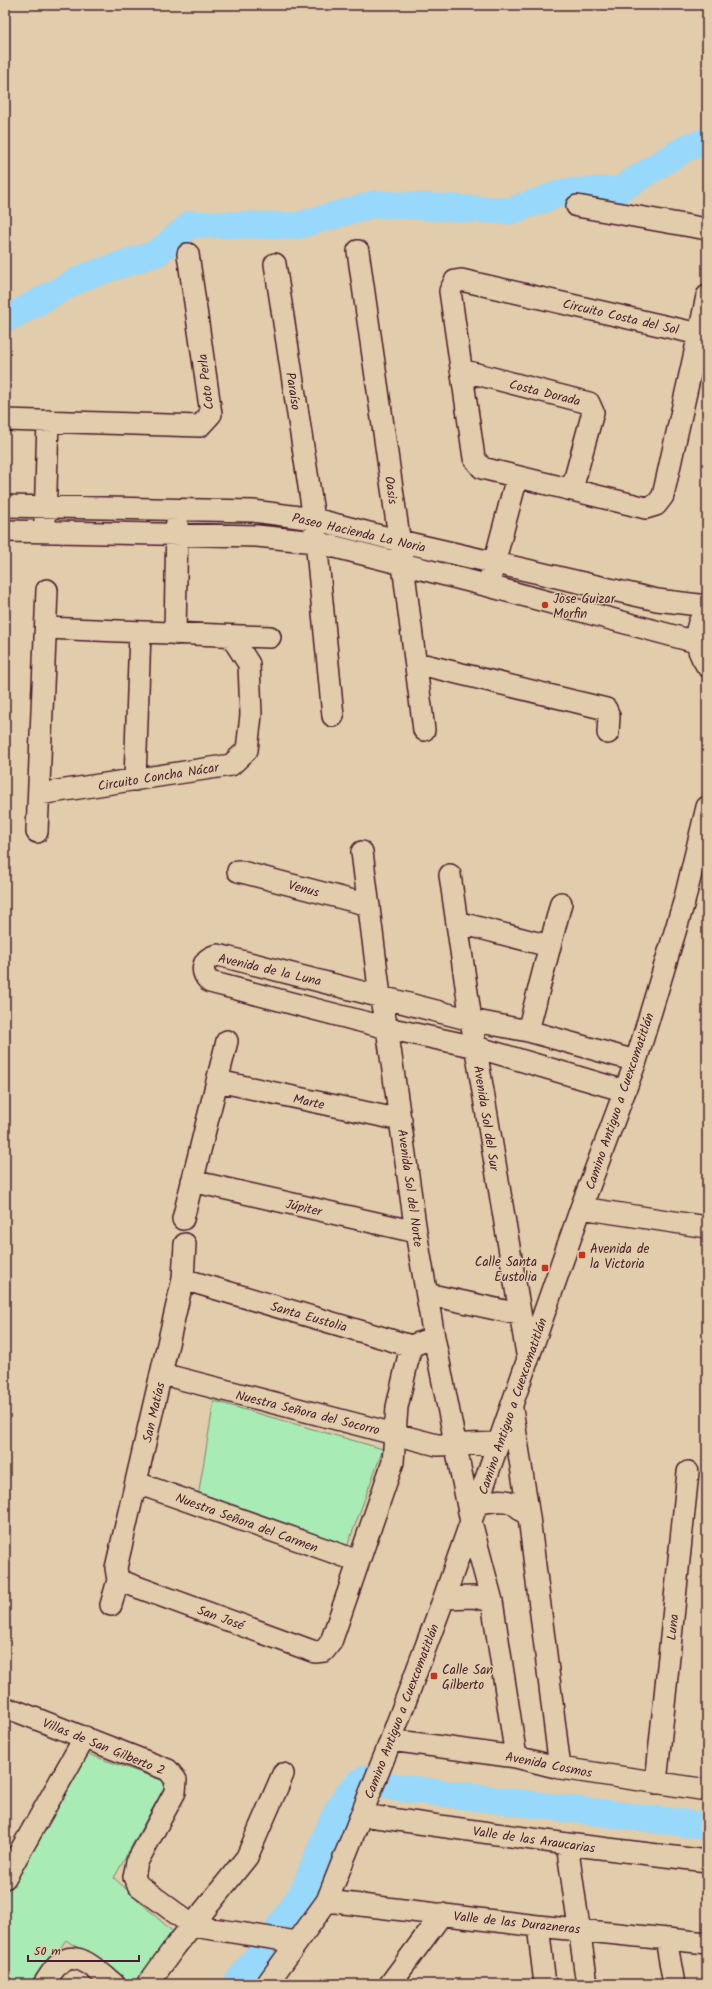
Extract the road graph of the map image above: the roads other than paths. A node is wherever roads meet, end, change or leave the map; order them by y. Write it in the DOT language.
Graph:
graph roads {
  1 [pos="577,206"];
  2 [pos="707,229"];
  3 [pos="358,251"];
  4 [pos="188,254"];
  5 [pos="275,264"];
  6 [pos="707,296"];
  7 [pos="699,334"];
  8 [pos="461,370"];
  9 [pos="5,420"];
  10 [pos="48,421"];
  11 [pos="517,477"];
  12 [pos="572,489"];
  13 [pos="5,506"];
  14 [pos="46,507"];
  15 [pos="177,510"];
  16 [pos="314,519"];
  17 [pos="5,532"];
  18 [pos="45,532"];
  19 [pos="178,535"];
  20 [pos="400,541"];
  21 [pos="315,542"];
  22 [pos="495,562"];
  23 [pos="403,565"];
  24 [pos="489,586"];
  25 [pos="47,590"];
  26 [pos="707,606"];
  27 [pos="707,610"];
  28 [pos="46,628"];
  29 [pos="140,632"];
  30 [pos="175,634"];
  31 [pos="231,636"];
  32 [pos="270,637"];
  33 [pos="696,642"];
  34 [pos="416,663"];
  35 [pos="707,666"];
  36 [pos="333,716"];
  37 [pos="424,730"];
  38 [pos="608,733"];
  39 [pos="136,780"];
  40 [pos="39,794"];
  41 [pos="707,807"];
  42 [pos="37,832"];
  43 [pos="362,852"];
  44 [pos="238,871"];
  45 [pos="450,875"];
  46 [pos="561,903"];
  47 [pos="369,905"];
  48 [pos="457,922"];
  49 [pos="549,946"];
  50 [pos="261,966"];
  51 [pos="253,994"];
  52 [pos="380,996"];
  53 [pos="471,1020"];
  54 [pos="387,1028"];
  55 [pos="528,1031"];
  56 [pos="227,1041"];
  57 [pos="476,1047"];
  58 [pos="636,1061"];
  59 [pos="218,1081"];
  60 [pos="625,1091"];
  61 [pos="401,1120"];
  62 [pos="192,1181"];
  63 [pos="581,1208"];
  64 [pos="183,1220"];
  65 [pos="707,1227"];
  66 [pos="416,1232"];
  67 [pos="184,1244"];
  68 [pos="183,1279"];
  69 [pos="427,1294"];
  70 [pos="519,1314"];
  71 [pos="434,1337"];
  72 [pos="411,1346"];
  73 [pos="528,1361"];
  74 [pos="162,1374"];
  75 [pos="512,1408"];
  76 [pos="396,1435"];
  77 [pos="499,1443"];
  78 [pos="455,1446"];
  79 [pos="688,1472"];
  80 [pos="137,1482"];
  81 [pos="478,1503"];
  82 [pos="529,1517"];
  83 [pos="471,1522"];
  84 [pos="358,1561"];
  85 [pos="118,1580"];
  86 [pos="444,1598"];
  87 [pos="492,1601"];
  88 [pos="111,1605"];
  89 [pos="5,1710"];
  90 [pos="85,1737"];
  91 [pos="389,1745"];
  92 [pos="516,1758"];
  93 [pos="560,1768"];
  94 [pos="283,1774"];
  95 [pos="656,1783"];
  96 [pos="707,1790"];
  97 [pos="362,1815"];
  98 [pos="567,1844"];
  99 [pos="707,1861"];
  100 [pos="5,1878"];
  101 [pos="326,1901"];
  102 [pos="442,1914"];
  103 [pos="193,1926"];
  104 [pos="538,1926"];
  105 [pos="579,1929"];
  106 [pos="666,1939"];
  107 [pos="297,1942"];
  108 [pos="707,1943"];
  109 [pos="44,1984"];
  110 [pos="114,1984"];
  111 [pos="148,1984"];
  112 [pos="267,1984"];
  113 [pos="390,1984"];
  114 [pos="545,1984"];
  115 [pos="587,1984"];
  116 [pos="674,1984"];
  1 -- 2 [label="street"];
  3 -- 20 [label="street, Oasis"];
  4 -- 10 [label="street, Coto Perla"];
  5 -- 16 [label="street, Paraíso"];
  6 -- 7 [label="street"];
  7 -- 8 [label="street, Circuito Costa del Sol"];
  7 -- 12 [label="street, Circuito Costa del Sol"];
  8 -- 11 [label="street, Circuito Costa del Sol"];
  8 -- 12 [label="street, Costa Dorada"];
  9 -- 10 [label="street, Coto Perla"];
  10 -- 14 [label="street"];
  11 -- 12 [label="street, Circuito Costa del Sol"];
  11 -- 22 [label="street"];
  13 -- 14 [label="street, Paseo Hacienda La Noria"];
  14 -- 15 [label="street, Paseo Hacienda La Noria"];
  14 -- 18 [label="street"];
  15 -- 16 [label="street, Paseo Hacienda La Noria"];
  15 -- 19 [label="street"];
  16 -- 20 [label="street, Paseo Hacienda La Noria"];
  16 -- 21 [label="street, Paraíso"];
  17 -- 18 [label="street, Paseo Hacienda La Noria"];
  18 -- 19 [label="street, Paseo Hacienda La Noria"];
  19 -- 21 [label="street, Paseo Hacienda La Noria"];
  19 -- 30 [label="street"];
  20 -- 22 [label="street, Paseo Hacienda La Noria"];
  20 -- 23 [label="street, Oasis"];
  21 -- 23 [label="street, Paseo Hacienda La Noria"];
  21 -- 36 [label="street"];
  22 -- 24 [label="street"];
  22 -- 26 [label="street, Paseo Hacienda La Noria"];
  23 -- 24 [label="street, Paseo Hacienda La Noria"];
  23 -- 34 [label="street, Oasis"];
  24 -- 33 [label="street, Paseo Hacienda La Noria"];
  25 -- 28 [label="street"];
  27 -- 33 [label="street"];
  28 -- 29 [label="street"];
  28 -- 40 [label="street"];
  29 -- 30 [label="street"];
  29 -- 39 [label="street"];
  30 -- 31 [label="street"];
  31 -- 32 [label="street"];
  31 -- 39 [label="street, Circuito Concha Nácar"];
  33 -- 35 [label="street"];
  34 -- 37 [label="street, Oasis"];
  34 -- 38 [label="street"];
  39 -- 40 [label="street, Circuito Concha Nácar"];
  40 -- 42 [label="street"];
  41 -- 58 [label="street, Camino Antiguo a Cuexcomatitlán"];
  43 -- 47 [label="street, Avenida Sol del Norte"];
  44 -- 47 [label="street, Venus"];
  45 -- 48 [label="street, Avenida Sol del Sur"];
  46 -- 49 [label="street"];
  47 -- 52 [label="street, Avenida Sol del Norte"];
  48 -- 49 [label="street"];
  48 -- 53 [label="street, Avenida Sol del Sur"];
  49 -- 55 [label="street"];
  50 -- 51 [label="street"];
  50 -- 51 [label="street, Avenida de la Luna"];
  50 -- 52 [label="street, Avenida de la Luna"];
  51 -- 54 [label="street, Avenida de la Luna"];
  52 -- 53 [label="street, Avenida de la Luna"];
  52 -- 54 [label="street, Avenida Sol del Norte"];
  53 -- 55 [label="street, Avenida de la Luna"];
  53 -- 57 [label="street, Avenida Sol del Sur"];
  54 -- 57 [label="street, Avenida de la Luna"];
  54 -- 61 [label="street, Avenida Sol del Norte"];
  55 -- 58 [label="street, Avenida de la Luna"];
  56 -- 59 [label="street"];
  57 -- 60 [label="street, Avenida de la Luna"];
  57 -- 70 [label="street, Avenida Sol del Sur"];
  58 -- 60 [label="street, Camino Antiguo a Cuexcomatitlán"];
  59 -- 61 [label="street, Marte"];
  59 -- 62 [label="street"];
  60 -- 63 [label="street, Camino Antiguo a Cuexcomatitlán"];
  61 -- 66 [label="street, Avenida Sol del Norte"];
  62 -- 64 [label="street"];
  62 -- 66 [label="street, Júpiter"];
  63 -- 65 [label="street"];
  63 -- 73 [label="street, Camino Antiguo a Cuexcomatitlán"];
  66 -- 69 [label="street, Avenida Sol del Norte"];
  67 -- 68 [label="street, San Matías"];
  68 -- 72 [label="street, Santa Eustolia"];
  68 -- 74 [label="street, San Matías"];
  69 -- 70 [label="street"];
  69 -- 71 [label="street, Avenida Sol del Norte"];
  70 -- 73 [label="street, Avenida Sol del Sur"];
  71 -- 72 [label="street"];
  71 -- 78 [label="street, Avenida Sol del Norte"];
  72 -- 76 [label="street"];
  73 -- 75 [label="street, Camino Antiguo a Cuexcomatitlán"];
  74 -- 76 [label="street, Nuestra Señora del Socorro"];
  74 -- 80 [label="street, San Matías"];
  75 -- 77 [label="street, Camino Antiguo a Cuexcomatitlán"];
  75 -- 82 [label="street"];
  76 -- 78 [label="street, Nuestra Señora del Socorro"];
  76 -- 84 [label="street"];
  77 -- 78 [label="street, Nuestra Señora del Socorro"];
  77 -- 81 [label="street, Camino Antiguo a Cuexcomatitlán"];
  78 -- 83 [label="street, Avenida Sol del Norte"];
  79 -- 95 [label="street, Luna"];
  80 -- 84 [label="street, Nuestra Señora del Carmen"];
  80 -- 85 [label="street, San Matías"];
  81 -- 82 [label="street"];
  81 -- 83 [label="street, Camino Antiguo a Cuexcomatitlán"];
  82 -- 93 [label="street"];
  83 -- 86 [label="street, Camino Antiguo a Cuexcomatitlán"];
  83 -- 87 [label="street, Avenida Sol del Norte"];
  84 -- 85 [label="street, San José"];
  85 -- 88 [label="street, San Matías"];
  86 -- 87 [label="street"];
  86 -- 91 [label="street, Camino Antiguo a Cuexcomatitlán"];
  87 -- 92 [label="street, Avenida Sol del Norte"];
  89 -- 90 [label="street, Villas de San Gilberto 2"];
  90 -- 100 [label="street"];
  90 -- 103 [label="street, Villas de San Gilberto 2"];
  91 -- 92 [label="street, Avenida Cosmos"];
  91 -- 97 [label="street, Camino Antiguo a Cuexcomatitlán"];
  92 -- 93 [label="street, Avenida Cosmos"];
  93 -- 95 [label="street, Avenida Cosmos"];
  94 -- 103 [label="street"];
  95 -- 96 [label="street, Avenida Cosmos"];
  97 -- 98 [label="street, Valle de las Araucarias"];
  97 -- 101 [label="street, Camino Antiguo a Cuexcomatitlán"];
  98 -- 99 [label="street, Valle de las Araucarias"];
  98 -- 105 [label="street"];
  101 -- 102 [label="street, Valle de las Durazneras"];
  101 -- 107 [label="street, Camino Antiguo a Cuexcomatitlán"];
  102 -- 104 [label="street, Valle de las Durazneras"];
  102 -- 113 [label="street"];
  103 -- 107 [label="street, Villas de San Gilberto 2"];
  103 -- 111 [label="street"];
  104 -- 105 [label="street, Valle de las Durazneras"];
  104 -- 114 [label="street"];
  105 -- 106 [label="street, Valle de las Durazneras"];
  105 -- 115 [label="street"];
  106 -- 108 [label="street, Valle de las Durazneras"];
  106 -- 116 [label="street"];
  107 -- 112 [label="street, Camino Antiguo a Cuexcomatitlán"];
  109 -- 110 [label="street"];
}
